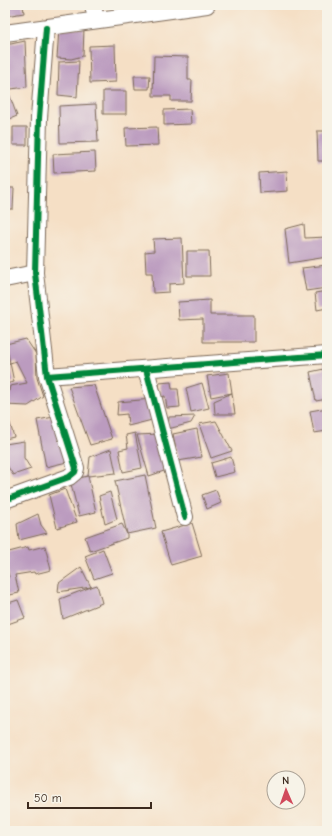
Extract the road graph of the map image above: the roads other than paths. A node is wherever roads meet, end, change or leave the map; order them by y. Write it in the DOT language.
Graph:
graph roads {
  1 [pos="207,5"];
  2 [pos="95,13"];
  3 [pos="46,28"];
  4 [pos="5,32"];
  5 [pos="35,273"];
  6 [pos="5,279"];
  7 [pos="327,355"];
  8 [pos="146,370"];
  9 [pos="47,376"];
  10 [pos="5,500"];
  11 [pos="185,517"];
  1 -- 2 [label="street"];
  2 -- 3 [label="street"];
  3 -- 4 [label="street"];
  3 -- 5 [label="street"];
  5 -- 6 [label="street"];
  5 -- 9 [label="street"];
  7 -- 8 [label="street"];
  8 -- 9 [label="street"];
  8 -- 11 [label="street"];
  9 -- 10 [label="street"];
}
